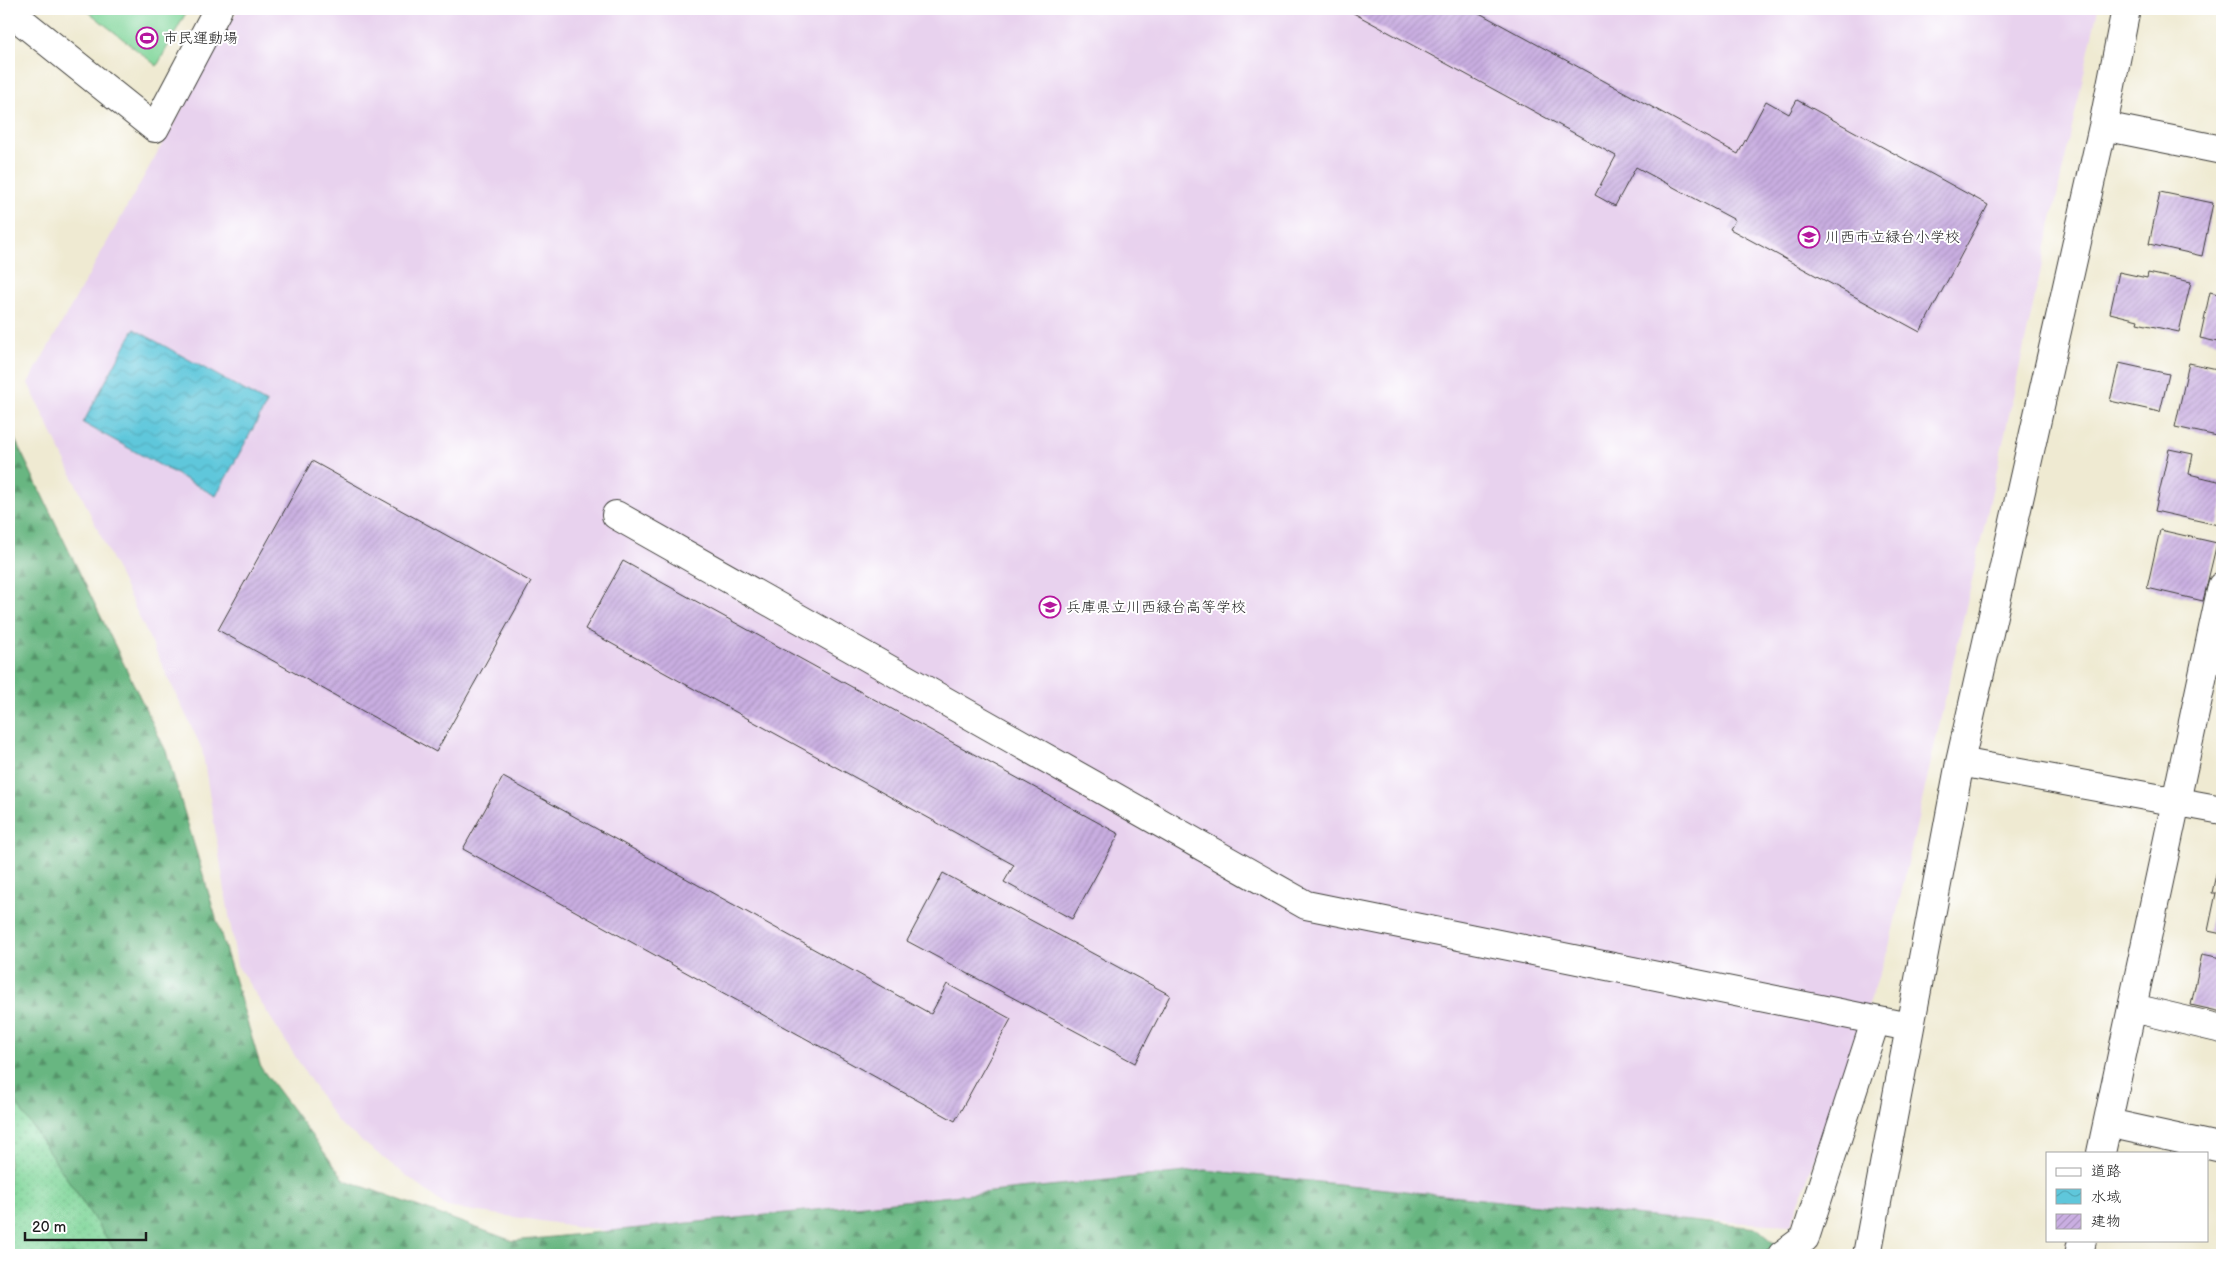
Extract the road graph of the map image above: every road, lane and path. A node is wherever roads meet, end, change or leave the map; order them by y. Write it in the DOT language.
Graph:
graph roads {
  1 [pos="218,9"];
  2 [pos="2126,9"];
  3 [pos="9,11"];
  4 [pos="2103,126"];
  5 [pos="2222,150"];
  6 [pos="616,516"];
  7 [pos="2221,602"];
  8 [pos="1960,762"];
  9 [pos="2176,800"];
  10 [pos="2222,810"];
  11 [pos="2132,1008"];
  12 [pos="1875,1022"];
  13 [pos="1910,1027"];
  14 [pos="2222,1029"];
  15 [pos="2108,1123"];
  16 [pos="2222,1148"];
  17 [pos="2102,1152"];
  18 [pos="2082,1242"];
  19 [pos="1782,1255"];
  20 [pos="1868,1255"];
  21 [pos="2079,1255"];
  1 -- 3 [label="street"];
  2 -- 4 [label="street"];
  4 -- 5 [label="street"];
  4 -- 8 [label="street"];
  6 -- 12 [label="street"];
  7 -- 9 [label="street"];
  8 -- 9 [label="street"];
  8 -- 13 [label="street"];
  9 -- 10 [label="street"];
  9 -- 11 [label="street"];
  11 -- 14 [label="street"];
  11 -- 15 [label="street"];
  12 -- 13 [label="street"];
  12 -- 19 [label="street"];
  13 -- 20 [label="street"];
  15 -- 16 [label="street"];
  15 -- 17 [label="street"];
  18 -- 21 [label="street"];
}
